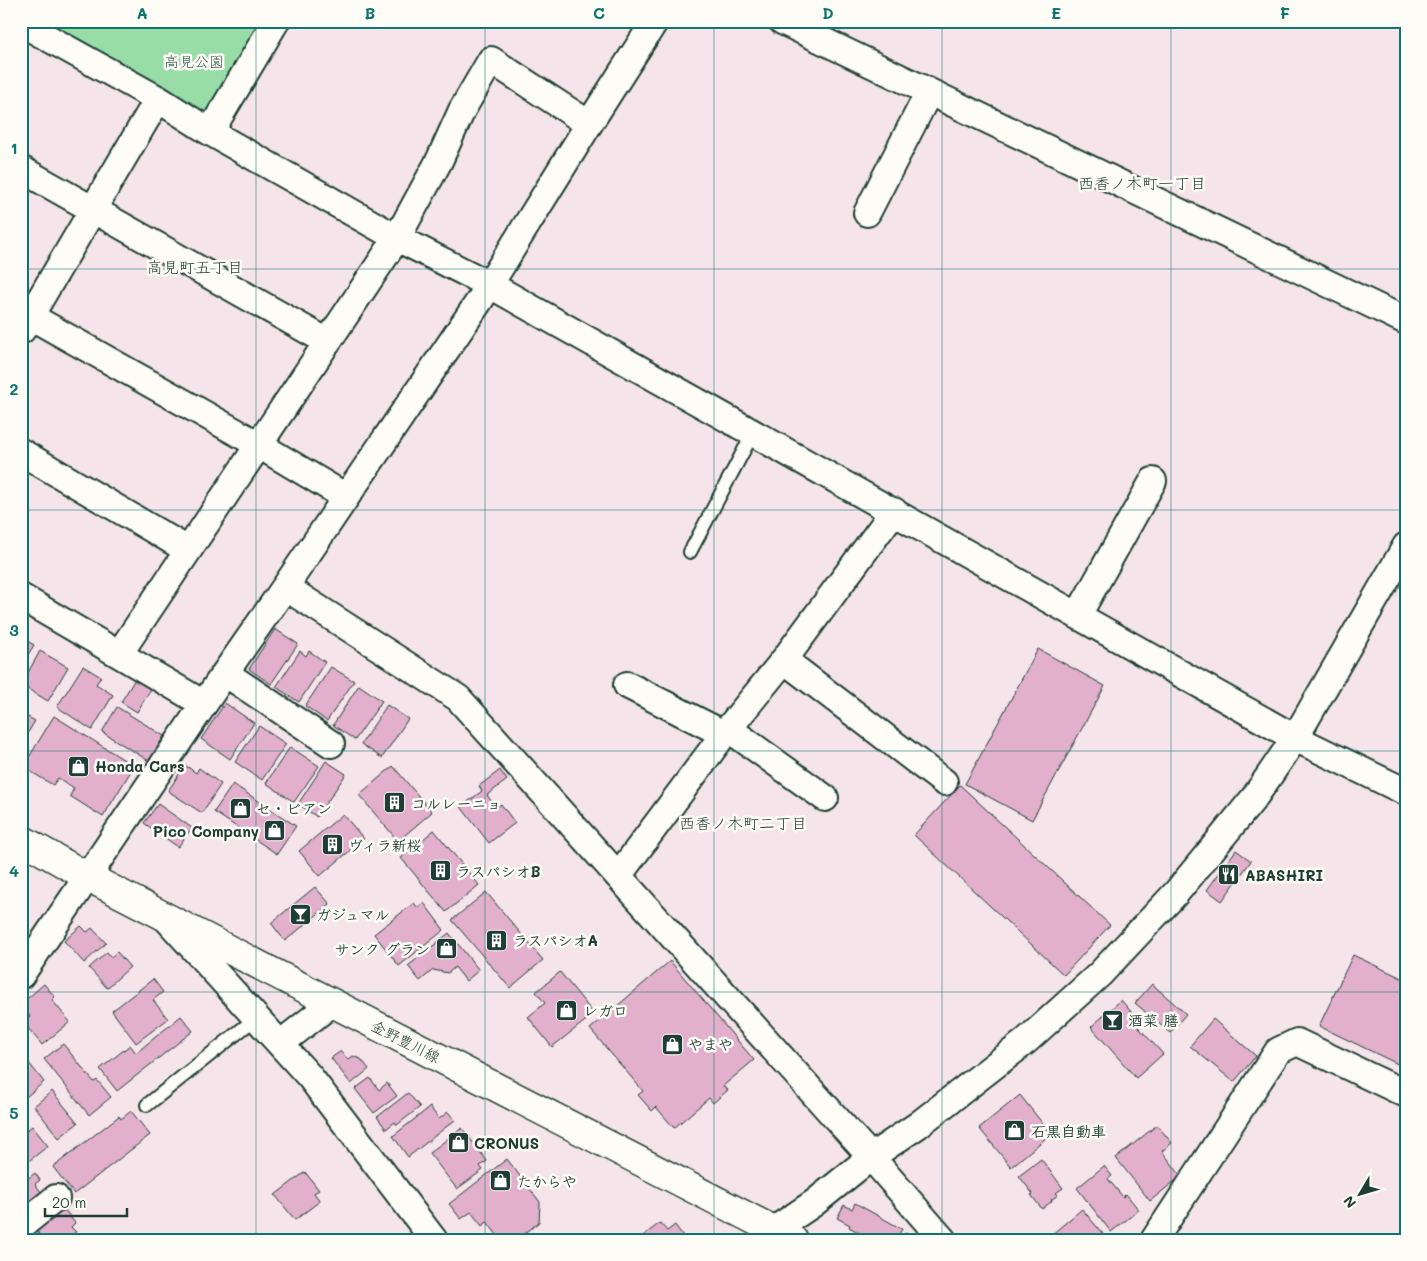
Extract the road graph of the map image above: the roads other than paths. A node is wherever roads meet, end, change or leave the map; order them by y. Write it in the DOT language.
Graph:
graph roads {
  1 [pos="276,21"];
  2 [pos="654,21"];
  3 [pos="782,21"];
  4 [pos="21,23"];
  5 [pos="929,92"];
  6 [pos="158,99"];
  7 [pos="589,124"];
  8 [pos="210,132"];
  9 [pos="21,169"];
  10 [pos="93,209"];
  11 [pos="867,213"];
  12 [pos="397,238"];
  13 [pos="490,285"];
  14 [pos="24,319"];
  15 [pos="1406,321"];
  16 [pos="328,342"];
  17 [pos="753,433"];
  18 [pos="259,445"];
  19 [pos="21,452"];
  20 [pos="1153,481"];
  21 [pos="346,497"];
  22 [pos="894,511"];
  23 [pos="1406,546"];
  24 [pos="188,550"];
  25 [pos="690,552"];
  26 [pos="285,587"];
  27 [pos="21,597"];
  28 [pos="1078,614"];
  29 [pos="118,654"];
  30 [pos="784,660"];
  31 [pos="225,672"];
  32 [pos="627,685"];
  33 [pos="204,704"];
  34 [pos="727,732"];
  35 [pos="1295,738"];
  36 [pos="331,744"];
  37 [pos="944,782"];
  38 [pos="1406,792"];
  39 [pos="825,798"];
  40 [pos="21,838"];
  41 [pos="618,876"];
  42 [pos="88,878"];
  43 [pos="165,917"];
  44 [pos="21,975"];
  45 [pos="332,1003"];
  46 [pos="256,1018"];
  47 [pos="280,1044"];
  48 [pos="1406,1094"];
  49 [pos="147,1105"];
  50 [pos="871,1157"];
  51 [pos="56,1198"];
  52 [pos="21,1226"];
  53 [pos="783,1235"];
  54 [pos="434,1240"];
  55 [pos="943,1240"];
  56 [pos="1154,1240"];
  1 -- 8 [label="street"];
  2 -- 7 [label="street"];
  3 -- 5 [label="street"];
  4 -- 6 [label="street"];
  5 -- 11 [label="street"];
  5 -- 15 [label="street"];
  6 -- 8 [label="street"];
  6 -- 10 [label="street"];
  7 -- 12 [label="street"];
  7 -- 13 [label="street"];
  8 -- 12 [label="street"];
  9 -- 10 [label="street"];
  10 -- 14 [label="street"];
  10 -- 16 [label="street"];
  12 -- 13 [label="street"];
  12 -- 16 [label="street"];
  13 -- 17 [label="street"];
  13 -- 21 [label="street"];
  14 -- 18 [label="street"];
  16 -- 18 [label="street"];
  17 -- 22 [label="street"];
  17 -- 25 [label="lane"];
  18 -- 21 [label="street"];
  18 -- 24 [label="street"];
  19 -- 24 [label="street"];
  20 -- 28 [label="street"];
  21 -- 26 [label="street"];
  22 -- 28 [label="street"];
  22 -- 30 [label="street"];
  23 -- 35 [label="street"];
  24 -- 29 [label="street"];
  26 -- 31 [label="street"];
  26 -- 41 [label="street"];
  27 -- 29 [label="street"];
  28 -- 35 [label="street"];
  29 -- 33 [label="street"];
  30 -- 34 [label="street"];
  30 -- 37 [label="street"];
  31 -- 33 [label="street"];
  31 -- 36 [label="street"];
  32 -- 34 [label="street"];
  33 -- 42 [label="street"];
  34 -- 39 [label="street"];
  34 -- 41 [label="street"];
  35 -- 38 [label="street"];
  35 -- 50 [label="street"];
  40 -- 42 [label="main road, 金野豊川線"];
  41 -- 50 [label="street"];
  42 -- 43 [label="main road, 金野豊川線"];
  42 -- 44 [label="street"];
  43 -- 45 [label="main road, 金野豊川線"];
  43 -- 46 [label="street"];
  45 -- 47 [label="street"];
  45 -- 53 [label="main road, 金野豊川線"];
  46 -- 47 [label="street"];
  46 -- 49 [label="lane"];
  47 -- 54 [label="street"];
  48 -- 56 [label="street"];
  50 -- 53 [label="street"];
  50 -- 55 [label="street"];
  51 -- 52 [label="street"];
}
